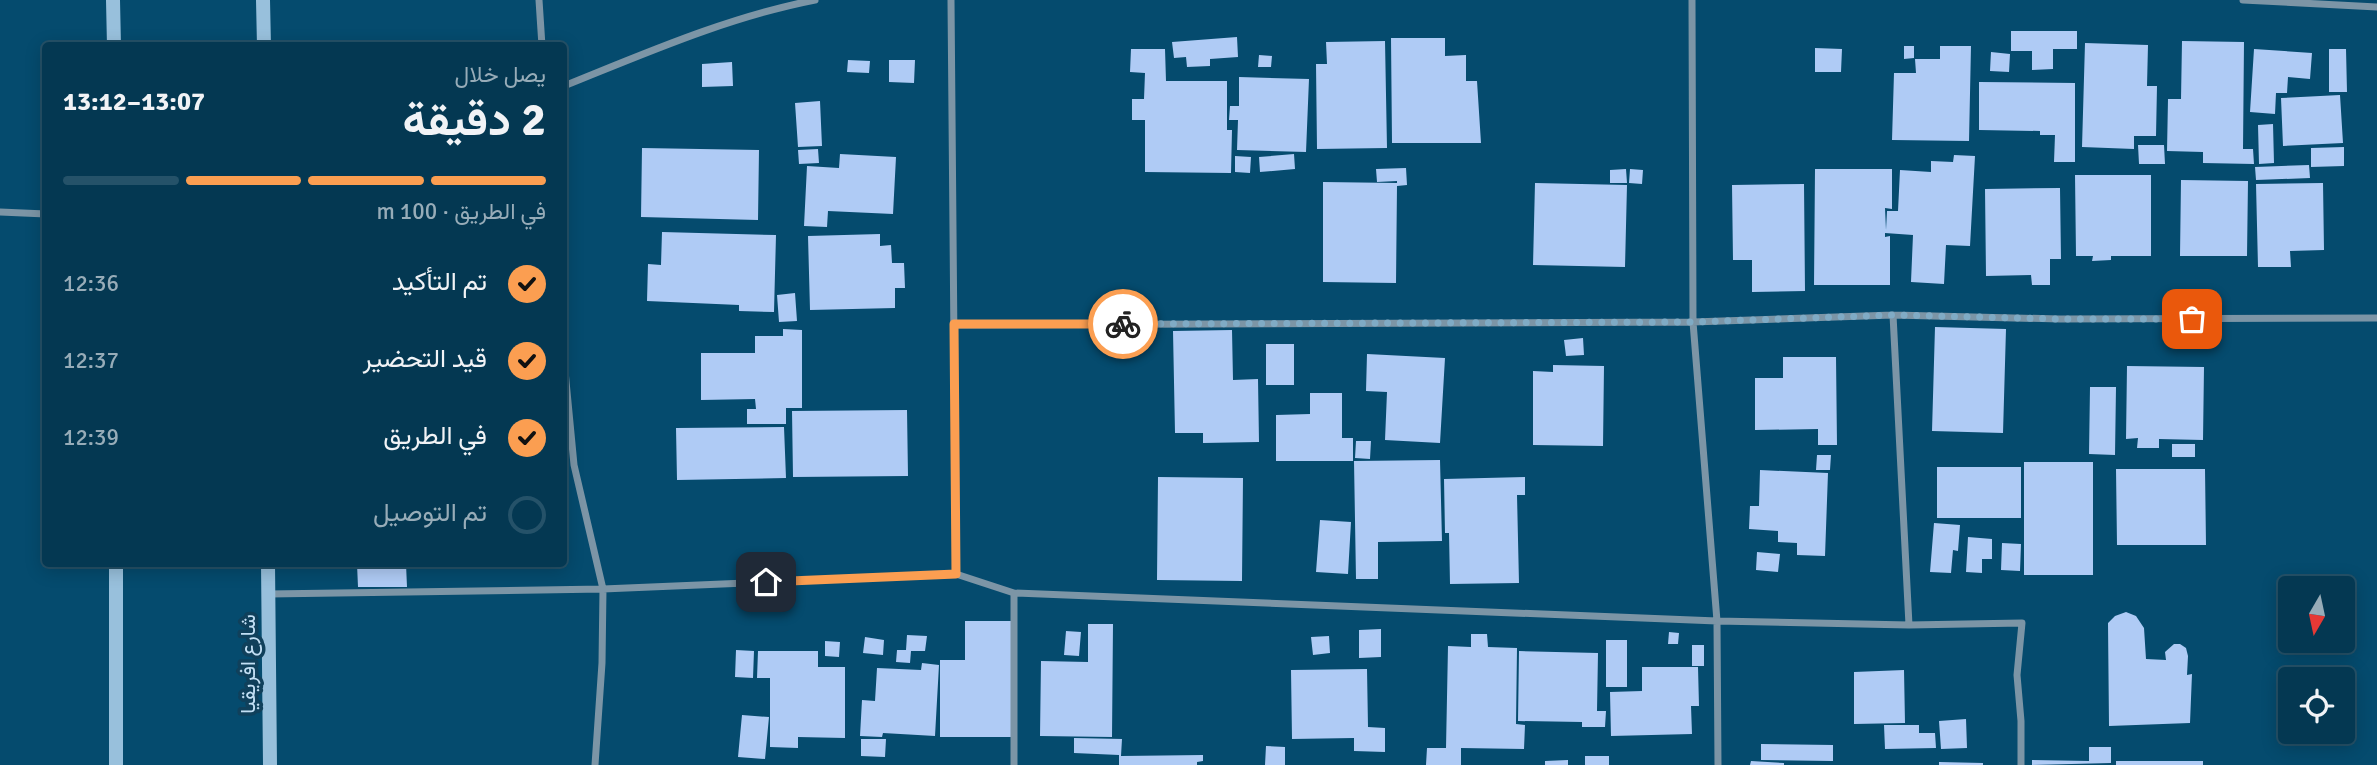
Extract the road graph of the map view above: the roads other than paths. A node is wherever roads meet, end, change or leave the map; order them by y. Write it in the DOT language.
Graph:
graph roads {
  1 [pos="113,0"];
  2 [pos="263,0"];
  3 [pos="539,0"];
  4 [pos="815,0"];
  5 [pos="951,0"];
  6 [pos="1692,0"];
  7 [pos="2243,0"];
  8 [pos="2377,7"];
  9 [pos="114,42"];
  10 [pos="264,42"];
  11 [pos="542,42"];
  12 [pos="567,85"];
  13 [pos="0,212"];
  14 [pos="42,214"];
  15 [pos="1893,315"];
  16 [pos="2377,318"];
  17 [pos="1693,322"];
  18 [pos="954,324"];
  19 [pos="567,392"];
  20 [pos="116,567"];
  21 [pos="268,567"];
  22 [pos="956,574"];
  23 [pos="603,589"];
  24 [pos="1014,593"];
  25 [pos="269,594"];
  26 [pos="1717,621"];
  27 [pos="1909,625"];
  28 [pos="116,765"];
  29 [pos="270,765"];
  30 [pos="595,765"];
  31 [pos="1014,765"];
  32 [pos="1718,765"];
  33 [pos="2021,765"];
  1 -- 9 [label="street"];
  2 -- 10 [label="street"];
  3 -- 11 [label="street"];
  4 -- 12 [label="street"];
  5 -- 18 [label="street"];
  6 -- 17 [label="street"];
  7 -- 8 [label="street"];
  13 -- 14 [label="street"];
  15 -- 16 [label="street"];
  15 -- 17 [label="street"];
  15 -- 27 [label="street"];
  17 -- 18 [label="street"];
  17 -- 26 [label="street"];
  18 -- 22 [label="street"];
  19 -- 23 [label="street"];
  20 -- 28 [label="street"];
  21 -- 25 [label="street, شارع افريقيا"];
  22 -- 23 [label="street"];
  22 -- 24 [label="street"];
  23 -- 25 [label="street"];
  23 -- 30 [label="street"];
  24 -- 26 [label="street"];
  24 -- 31 [label="street"];
  25 -- 29 [label="street, شارع افريقيا"];
  26 -- 27 [label="street"];
  26 -- 32 [label="street"];
  27 -- 33 [label="street"];
}
